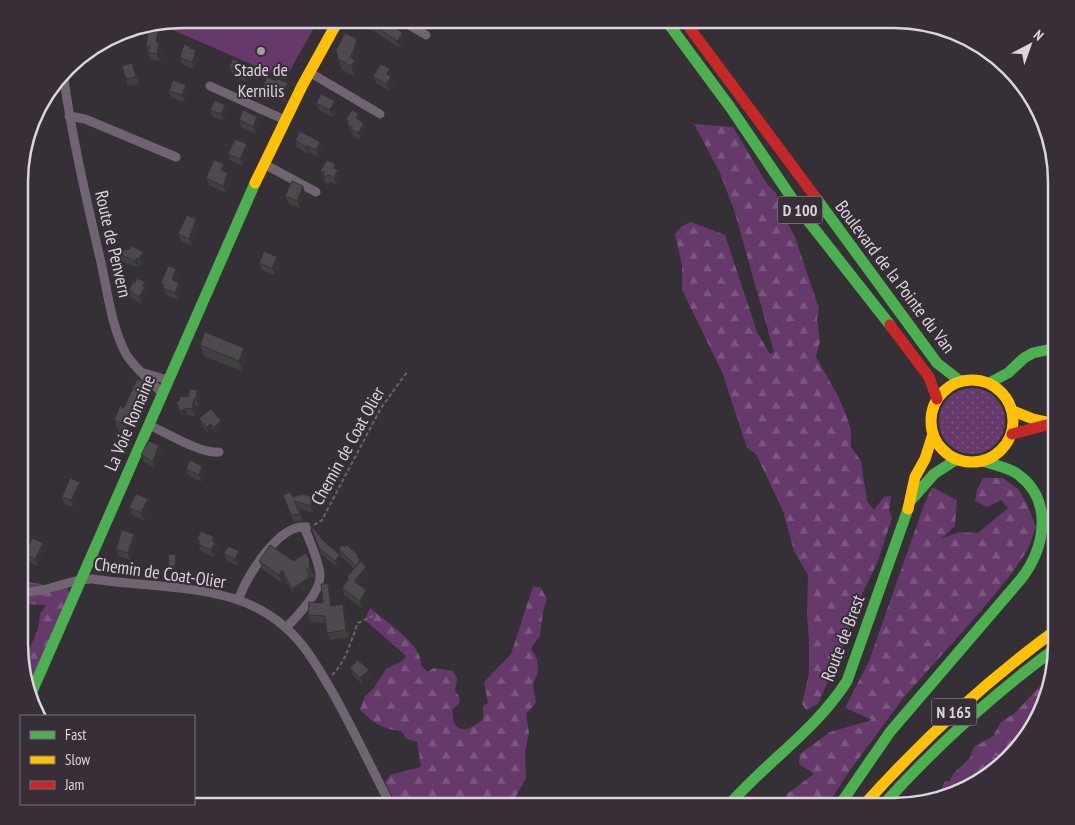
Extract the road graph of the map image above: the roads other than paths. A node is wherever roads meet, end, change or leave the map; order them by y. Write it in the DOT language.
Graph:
graph roads {
  1 [pos="334,28"];
  2 [pos="414,28"];
  3 [pos="671,28"];
  4 [pos="690,28"];
  5 [pos="426,35"];
  6 [pos="309,72"];
  7 [pos="64,82"];
  8 [pos="210,86"];
  9 [pos="380,114"];
  10 [pos="69,116"];
  11 [pos="286,120"];
  12 [pos="176,157"];
  13 [pos="264,164"];
  14 [pos="316,192"];
  15 [pos="1048,350"];
  16 [pos="142,372"];
  17 [pos="168,380"];
  18 [pos="960,381"];
  19 [pos="989,383"];
  20 [pos="162,394"];
  21 [pos="937,399"];
  22 [pos="1013,411"];
  23 [pos="1047,422"];
  24 [pos="149,425"];
  25 [pos="1047,426"];
  26 [pos="933,434"];
  27 [pos="1012,434"];
  28 [pos="219,452"];
  29 [pos="957,460"];
  30 [pos="983,461"];
  31 [pos="910,501"];
  32 [pos="81,579"];
  33 [pos="28,591"];
  34 [pos="238,600"];
  35 [pos="286,628"];
  36 [pos="1047,637"];
  37 [pos="1047,655"];
  38 [pos="1046,666"];
  39 [pos="34,687"];
  40 [pos="992,699"];
  41 [pos="387,797"];
  42 [pos="736,798"];
  43 [pos="845,798"];
  44 [pos="870,798"];
  45 [pos="890,798"];
  1 -- 6 [label="main road, La Voie Romaine"];
  2 -- 5 [label="street"];
  3 -- 21 [label="main road, Boulevard de la Pointe du Van / D 100"];
  4 -- 18 [label="main road, Boulevard de la Pointe du Van / D 100"];
  6 -- 9 [label="street"];
  6 -- 11 [label="main road, La Voie Romaine"];
  7 -- 10 [label="street, Route de Penvern"];
  8 -- 11 [label="street"];
  10 -- 12 [label="street"];
  10 -- 16 [label="street, Route de Penvern"];
  11 -- 13 [label="main road, La Voie Romaine"];
  13 -- 14 [label="street"];
  13 -- 17 [label="main road, La Voie Romaine"];
  15 -- 19 [label="main road"];
  16 -- 17 [label="street"];
  16 -- 20 [label="street, Route de Penvern"];
  17 -- 20 [label="main road, La Voie Romaine"];
  18 -- 19 [label="main road"];
  18 -- 21 [label="main road"];
  19 -- 22 [label="main road"];
  20 -- 24 [label="main road, La Voie Romaine"];
  21 -- 26 [label="main road"];
  22 -- 23 [label="main road"];
  22 -- 27 [label="main road"];
  24 -- 28 [label="street"];
  24 -- 32 [label="main road, La Voie Romaine"];
  25 -- 27 [label="main road"];
  26 -- 29 [label="main road"];
  26 -- 31 [label="main road, Route de Brest"];
  27 -- 30 [label="main road"];
  29 -- 30 [label="main road"];
  29 -- 31 [label="main road, Route de Brest"];
  30 -- 43 [label="main road"];
  31 -- 42 [label="main road, Route de Brest"];
  32 -- 33 [label="street"];
  32 -- 34 [label="street, Chemin de Coat-Olier"];
  32 -- 39 [label="main road, La Voie Romaine"];
  34 -- 35 [label="street, Chemin de Coat-Olier"];
  34 -- 35 [label="street"];
  35 -- 41 [label="street, Chemin de Coat-Olier"];
  36 -- 44 [label="main road, N 165"];
  37 -- 40 [label="main road, N 165"];
  38 -- 40 [label="main road"];
  40 -- 45 [label="main road, N 165"];
}
